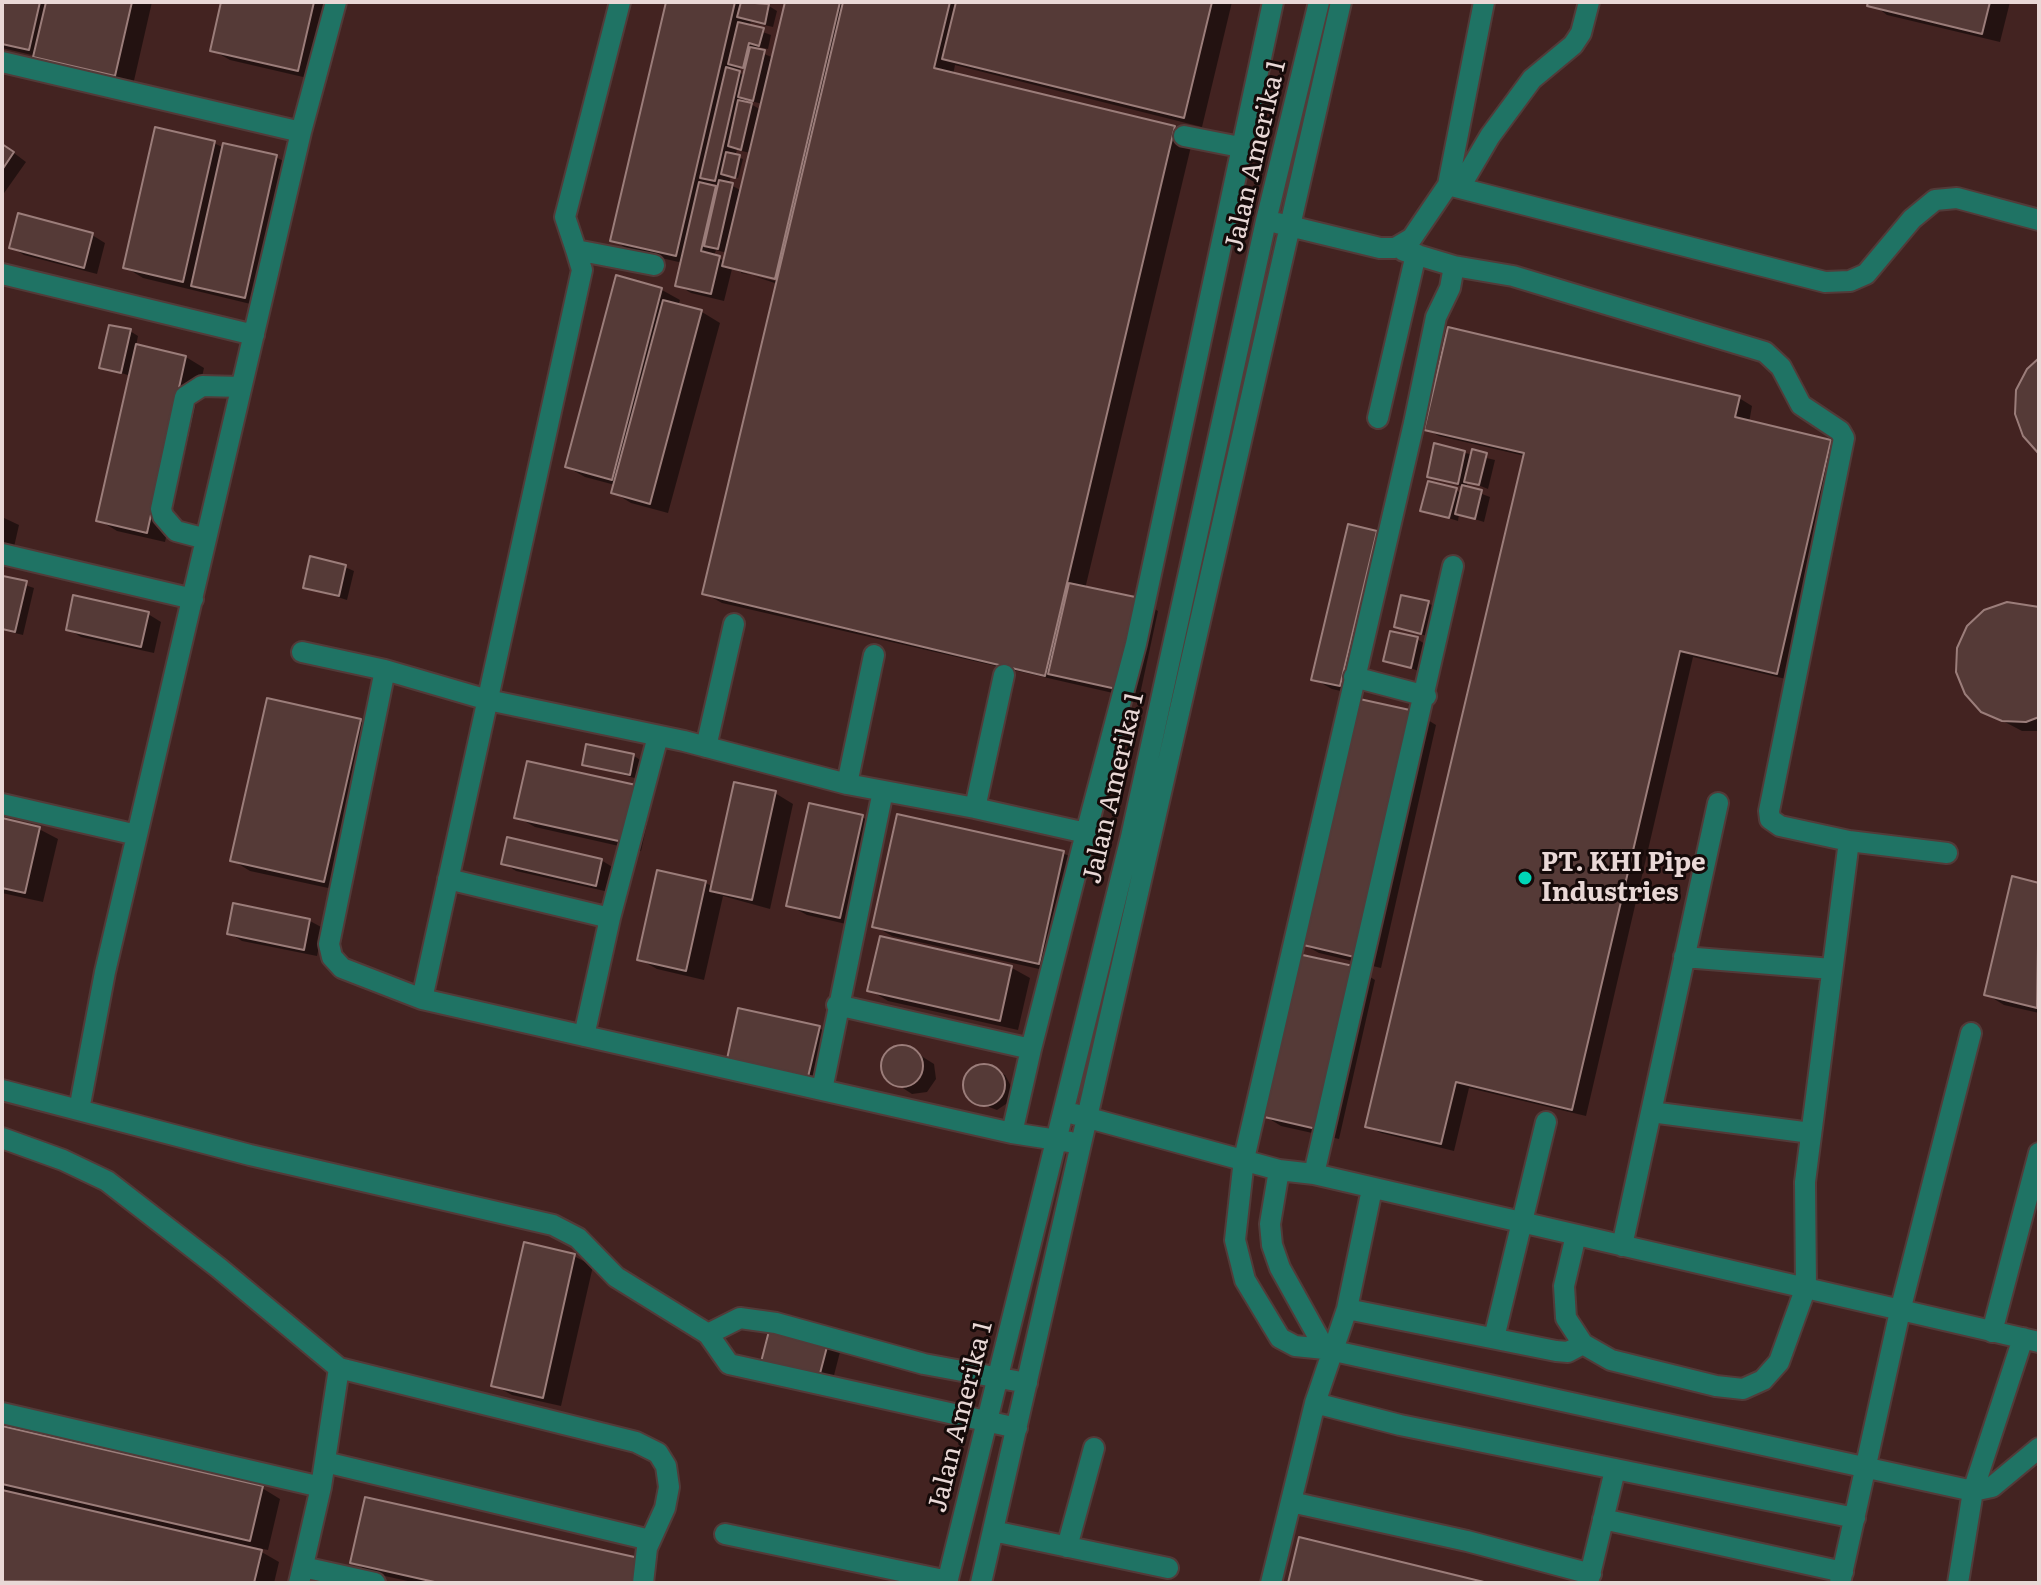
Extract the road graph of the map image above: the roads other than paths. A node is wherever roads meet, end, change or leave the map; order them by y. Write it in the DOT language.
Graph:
graph roads {
  1 [pos="336,2"];
  2 [pos="620,2"];
  3 [pos="1273,2"];
  4 [pos="1319,2"];
  5 [pos="1341,2"];
  6 [pos="1484,2"];
  7 [pos="1589,2"];
  8 [pos="2,62"];
  9 [pos="301,132"];
  10 [pos="1184,136"];
  11 [pos="1240,147"];
  12 [pos="1454,186"];
  13 [pos="2039,220"];
  14 [pos="1266,221"];
  15 [pos="1289,226"];
  16 [pos="1395,248"];
  17 [pos="576,250"];
  18 [pos="1416,254"];
  19 [pos="654,265"];
  20 [pos="1454,266"];
  21 [pos="2,274"];
  22 [pos="254,335"];
  23 [pos="241,387"];
  24 [pos="1378,418"];
  25 [pos="206,539"];
  26 [pos="2,554"];
  27 [pos="1453,566"];
  28 [pos="193,599"];
  29 [pos="734,624"];
  30 [pos="302,652"];
  31 [pos="874,655"];
  32 [pos="385,670"];
  33 [pos="1004,675"];
  34 [pos="1354,677"];
  35 [pos="1426,696"];
  36 [pos="488,700"];
  37 [pos="658,736"];
  38 [pos="706,747"];
  39 [pos="847,784"];
  40 [pos="883,791"];
  41 [pos="1718,803"];
  42 [pos="2,804"];
  43 [pos="975,808"];
  44 [pos="1086,833"];
  45 [pos="137,835"];
  46 [pos="1849,841"];
  47 [pos="1947,853"];
  48 [pos="448,879"];
  49 [pos="610,918"];
  50 [pos="1684,957"];
  51 [pos="1832,969"];
  52 [pos="422,999"];
  53 [pos="837,1005"];
  54 [pos="1971,1033"];
  55 [pos="584,1036"];
  56 [pos="1031,1049"];
  57 [pos="2,1090"];
  58 [pos="822,1090"];
  59 [pos="79,1110"];
  60 [pos="1063,1111"];
  61 [pos="1651,1112"];
  62 [pos="1087,1117"];
  63 [pos="1546,1122"];
  64 [pos="1012,1133"];
  65 [pos="1811,1133"];
  66 [pos="2,1138"];
  67 [pos="1057,1139"];
  68 [pos="1081,1145"];
  69 [pos="2039,1153"];
  70 [pos="1244,1159"];
  71 [pos="1279,1170"];
  72 [pos="1314,1174"];
  73 [pos="1372,1189"];
  74 [pos="1520,1222"];
  75 [pos="1576,1235"];
  76 [pos="1622,1246"];
  77 [pos="1806,1287"];
  78 [pos="1347,1309"];
  79 [pos="1900,1311"];
  80 [pos="1992,1332"];
  81 [pos="708,1334"];
  82 [pos="1494,1338"];
  83 [pos="2031,1340"];
  84 [pos="1583,1344"];
  85 [pos="1329,1351"];
  86 [pos="339,1368"];
  87 [pos="997,1377"];
  88 [pos="1027,1383"];
  89 [pos="1315,1403"];
  90 [pos="2,1413"];
  91 [pos="986,1422"];
  92 [pos="1017,1428"];
  93 [pos="1094,1448"];
  94 [pos="2039,1448"];
  95 [pos="325,1462"];
  96 [pos="1867,1466"];
  97 [pos="1615,1470"];
  98 [pos="321,1487"];
  99 [pos="1973,1491"];
  100 [pos="1291,1502"];
  101 [pos="1855,1518"];
  102 [pos="1603,1519"];
  103 [pos="993,1531"];
  104 [pos="725,1534"];
  105 [pos="650,1540"];
  106 [pos="1067,1547"];
  107 [pos="1168,1568"];
  108 [pos="301,1575"];
  109 [pos="1841,1577"];
  110 [pos="1590,1578"];
  111 [pos="947,1582"];
  112 [pos="375,1583"];
  113 [pos="643,1583"];
  114 [pos="981,1583"];
  115 [pos="1271,1583"];
  116 [pos="1958,1583"];
  1 -- 9 [label="street"];
  2 -- 17 [label="street"];
  3 -- 11 [label="street"];
  4 -- 14 [label="street, Jalan Amerika 1"];
  5 -- 15 [label="street, Jalan Amerika 1"];
  6 -- 12 [label="street"];
  7 -- 12 [label="street"];
  8 -- 9 [label="street"];
  9 -- 22 [label="street"];
  10 -- 11 [label="street"];
  11 -- 44 [label="street"];
  12 -- 13 [label="street"];
  12 -- 16 [label="street"];
  14 -- 15 [label="street"];
  14 -- 60 [label="street, Jalan Amerika 1"];
  15 -- 16 [label="street"];
  15 -- 62 [label="street, Jalan Amerika 1"];
  16 -- 18 [label="street"];
  17 -- 19 [label="street"];
  17 -- 36 [label="street"];
  18 -- 20 [label="street"];
  18 -- 24 [label="street"];
  20 -- 34 [label="street"];
  20 -- 46 [label="street"];
  21 -- 22 [label="street"];
  22 -- 23 [label="street"];
  23 -- 25 [label="street"];
  23 -- 25 [label="street"];
  25 -- 28 [label="street"];
  26 -- 28 [label="street"];
  27 -- 35 [label="street"];
  28 -- 45 [label="street"];
  29 -- 38 [label="street"];
  30 -- 32 [label="street"];
  31 -- 39 [label="street"];
  32 -- 36 [label="street"];
  32 -- 52 [label="street"];
  33 -- 43 [label="street"];
  34 -- 35 [label="street"];
  34 -- 70 [label="street"];
  35 -- 72 [label="street"];
  36 -- 37 [label="street"];
  36 -- 48 [label="street"];
  37 -- 38 [label="street"];
  37 -- 49 [label="street"];
  38 -- 39 [label="street"];
  39 -- 40 [label="street"];
  40 -- 43 [label="street"];
  40 -- 53 [label="street"];
  41 -- 50 [label="street"];
  42 -- 45 [label="street"];
  43 -- 44 [label="street"];
  44 -- 56 [label="street"];
  45 -- 59 [label="street"];
  46 -- 47 [label="street"];
  46 -- 51 [label="street"];
  48 -- 49 [label="street"];
  48 -- 52 [label="street"];
  49 -- 55 [label="street"];
  50 -- 51 [label="street"];
  50 -- 61 [label="street"];
  51 -- 65 [label="street"];
  52 -- 55 [label="street"];
  53 -- 56 [label="street"];
  53 -- 58 [label="street"];
  54 -- 79 [label="street"];
  55 -- 58 [label="street"];
  56 -- 64 [label="street"];
  57 -- 59 [label="street"];
  58 -- 64 [label="street"];
  59 -- 81 [label="street"];
  60 -- 62 [label="street"];
  60 -- 67 [label="street, Jalan Amerika 1"];
  61 -- 65 [label="street"];
  61 -- 76 [label="street"];
  62 -- 68 [label="street, Jalan Amerika 1"];
  62 -- 70 [label="street"];
  63 -- 74 [label="street"];
  64 -- 67 [label="street"];
  65 -- 77 [label="street"];
  66 -- 86 [label="street"];
  67 -- 68 [label="street"];
  67 -- 87 [label="street, Jalan Amerika 1"];
  68 -- 88 [label="street, Jalan Amerika 1"];
  69 -- 80 [label="street"];
  70 -- 71 [label="street"];
  70 -- 85 [label="street"];
  71 -- 72 [label="street"];
  71 -- 85 [label="street"];
  72 -- 73 [label="street"];
  73 -- 74 [label="street"];
  73 -- 78 [label="street"];
  74 -- 75 [label="street"];
  74 -- 82 [label="street"];
  75 -- 76 [label="street"];
  75 -- 84 [label="street"];
  76 -- 77 [label="street"];
  77 -- 79 [label="street"];
  77 -- 84 [label="street"];
  78 -- 82 [label="street"];
  78 -- 85 [label="street"];
  79 -- 80 [label="street"];
  79 -- 96 [label="street"];
  80 -- 83 [label="street"];
  81 -- 87 [label="street"];
  81 -- 91 [label="street"];
  82 -- 84 [label="street"];
  83 -- 99 [label="street"];
  85 -- 89 [label="street"];
  85 -- 96 [label="street"];
  86 -- 95 [label="street"];
  86 -- 105 [label="street"];
  87 -- 88 [label="street"];
  87 -- 91 [label="street, Jalan Amerika 1"];
  88 -- 92 [label="street, Jalan Amerika 1"];
  89 -- 97 [label="street"];
  89 -- 100 [label="street"];
  90 -- 98 [label="street"];
  91 -- 92 [label="street"];
  91 -- 111 [label="street, Jalan Amerika 1"];
  92 -- 103 [label="street, Jalan Amerika 1"];
  93 -- 106 [label="street"];
  94 -- 99 [label="street"];
  95 -- 98 [label="street"];
  95 -- 105 [label="street"];
  96 -- 99 [label="street"];
  96 -- 101 [label="street"];
  97 -- 101 [label="street"];
  97 -- 102 [label="street"];
  98 -- 108 [label="street"];
  99 -- 116 [label="street"];
  100 -- 110 [label="street"];
  100 -- 115 [label="street"];
  101 -- 109 [label="street"];
  102 -- 109 [label="street"];
  102 -- 110 [label="street"];
  103 -- 106 [label="street"];
  103 -- 114 [label="street, Jalan Amerika 1"];
  104 -- 111 [label="street"];
  105 -- 113 [label="street"];
  106 -- 107 [label="street"];
  108 -- 112 [label="street"];
}
